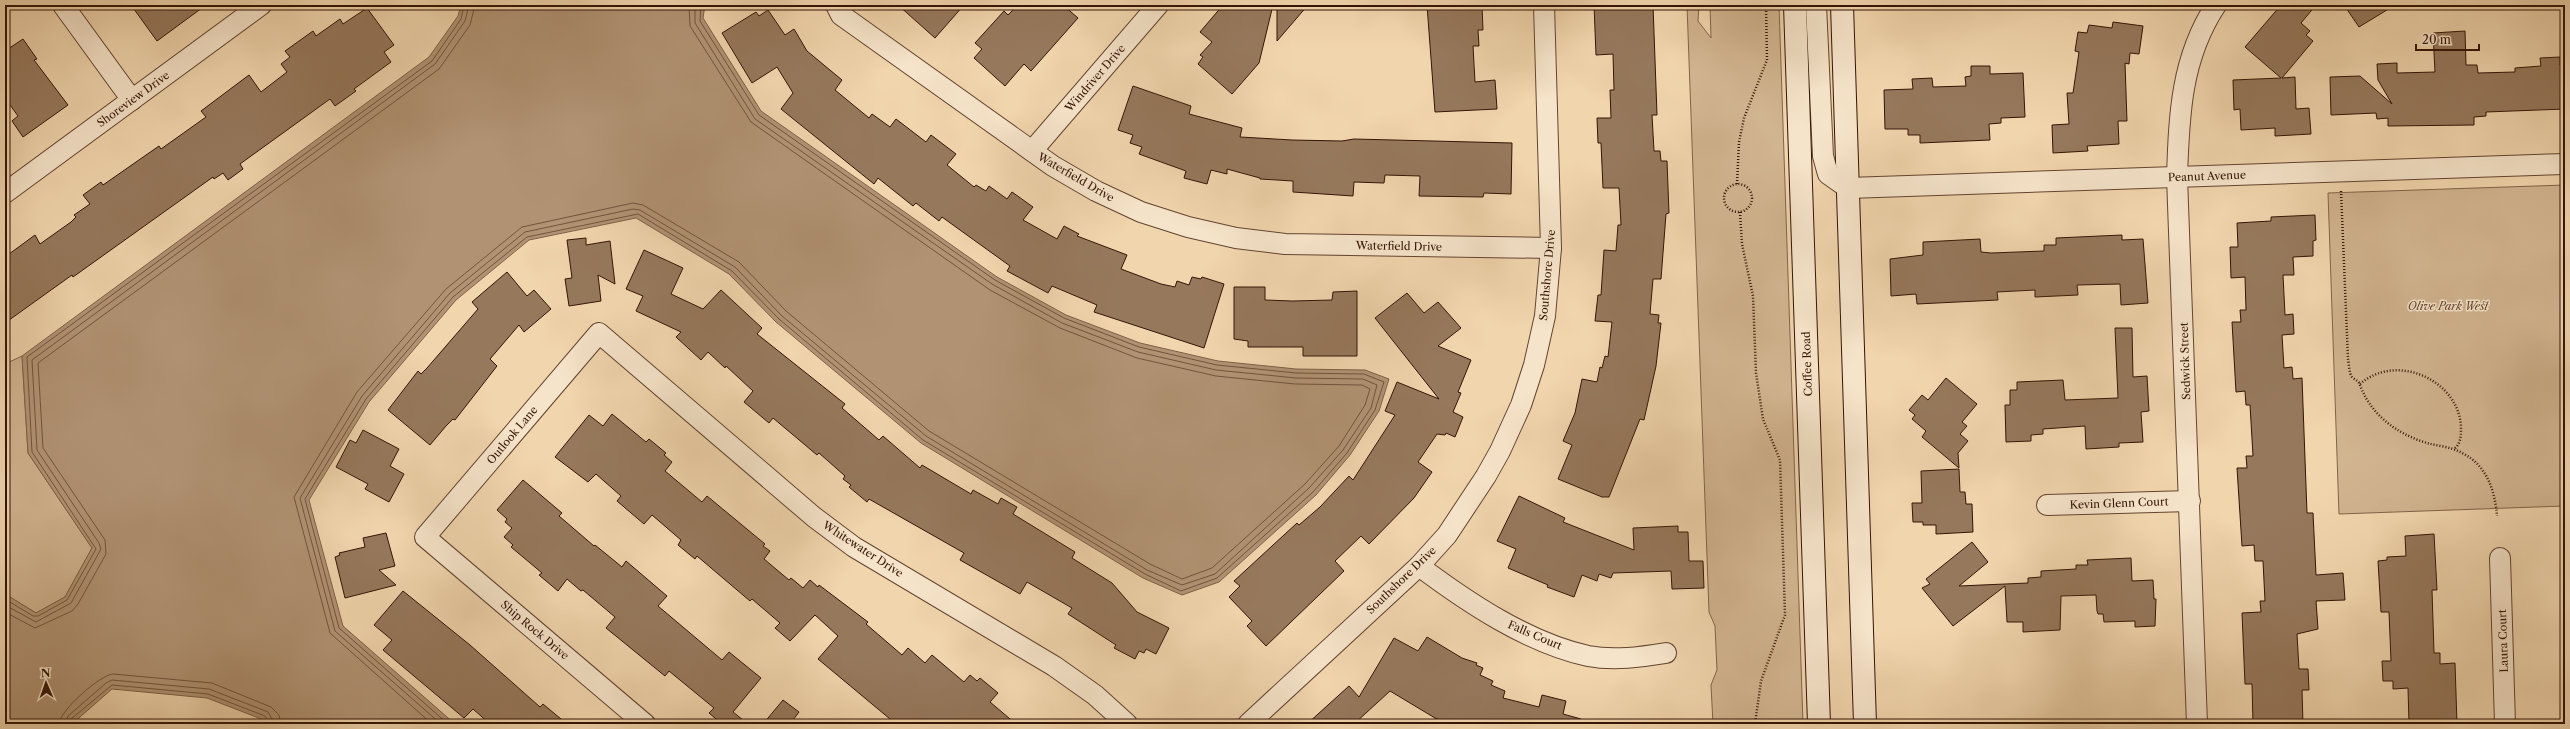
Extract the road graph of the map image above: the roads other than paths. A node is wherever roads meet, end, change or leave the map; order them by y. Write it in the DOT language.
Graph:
graph roads {
  1 [pos="63,5"];
  2 [pos="261,5"];
  3 [pos="836,5"];
  4 [pos="1158,5"];
  5 [pos="1544,5"];
  6 [pos="1795,5"];
  7 [pos="1816,5"];
  8 [pos="1842,5"];
  9 [pos="2216,5"];
  10 [pos="132,100"];
  11 [pos="1032,151"];
  12 [pos="2565,164"];
  13 [pos="2178,177"];
  14 [pos="1848,188"];
  15 [pos="5,193"];
  16 [pos="1551,248"];
  17 [pos="599,334"];
  18 [pos="2190,501"];
  19 [pos="2047,505"];
  20 [pos="425,537"];
  21 [pos="2500,558"];
  22 [pos="1419,566"];
  23 [pos="1666,653"];
  24 [pos="645,724"];
  25 [pos="1127,724"];
  26 [pos="1248,724"];
  27 [pos="1819,724"];
  28 [pos="1865,724"];
  29 [pos="2197,724"];
  30 [pos="2505,724"];
  1 -- 10 [label="street"];
  2 -- 10 [label="street, Shoreview Drive"];
  3 -- 11 [label="street, Waterfield Drive"];
  4 -- 11 [label="street, Windriver Drive"];
  5 -- 16 [label="street, Southshore Drive"];
  6 -- 27 [label="main road, Coffee Road"];
  7 -- 14 [label="street"];
  8 -- 14 [label="main road"];
  9 -- 13 [label="street, Sedwick Street"];
  10 -- 15 [label="street, Shoreview Drive"];
  11 -- 16 [label="street, Waterfield Drive"];
  12 -- 13 [label="street, Peanut Avenue"];
  13 -- 14 [label="street, Peanut Avenue"];
  13 -- 18 [label="street, Sedwick Street"];
  14 -- 28 [label="main road"];
  16 -- 22 [label="street, Southshore Drive"];
  17 -- 20 [label="street, Outlook Lane"];
  17 -- 25 [label="street, Whitewater Drive"];
  18 -- 19 [label="street, Kevin Glenn Court"];
  18 -- 29 [label="street, Sedwick Street"];
  20 -- 24 [label="street, Ship Rock Drive"];
  21 -- 30 [label="street, Laura Court"];
  22 -- 23 [label="street, Falls Court"];
  22 -- 26 [label="street, Southshore Drive"];
}
